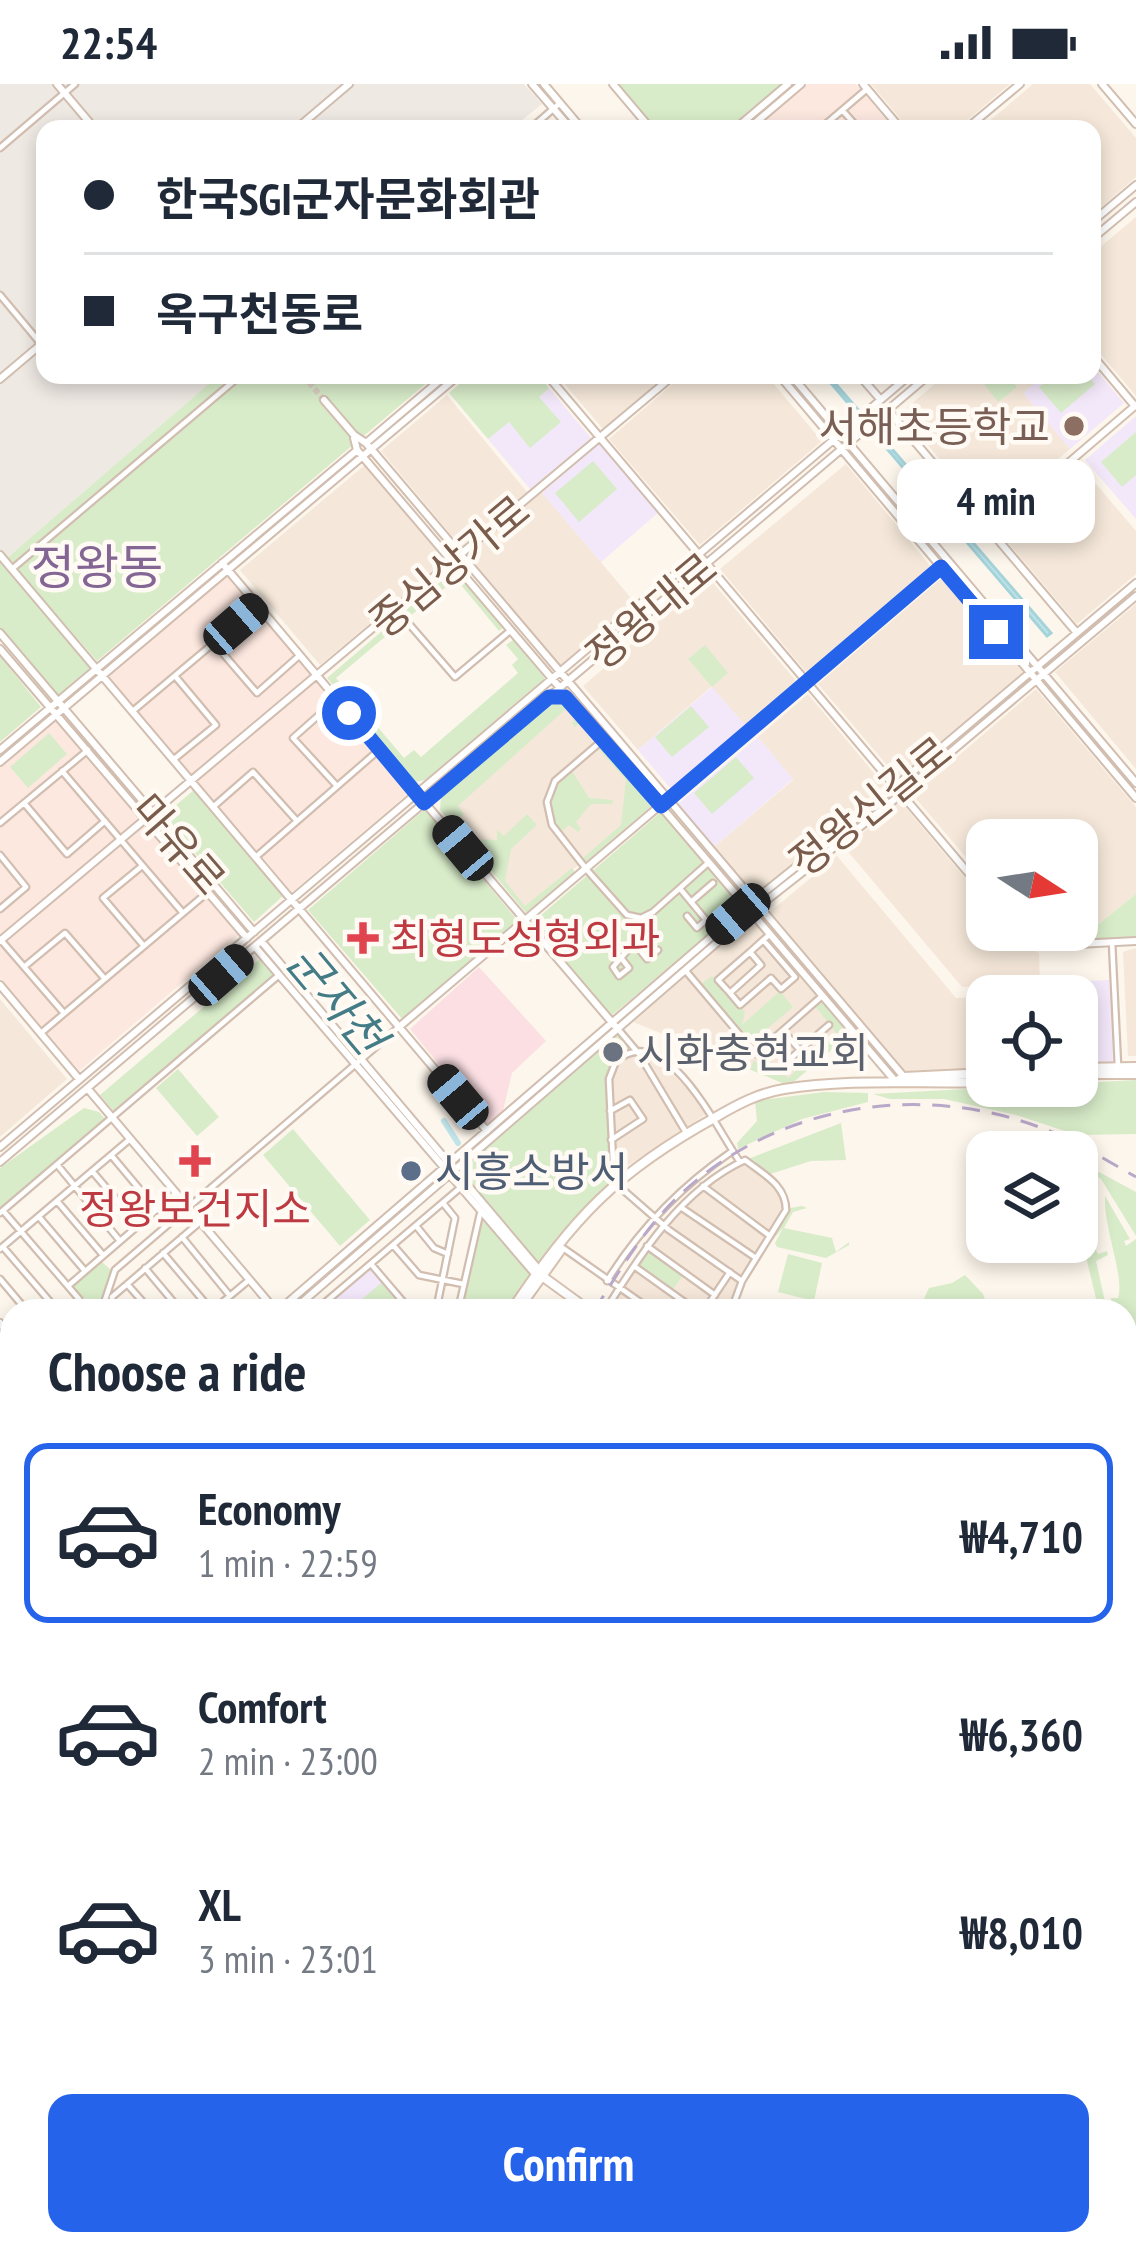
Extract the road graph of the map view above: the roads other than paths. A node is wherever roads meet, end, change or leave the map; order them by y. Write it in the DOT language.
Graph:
graph roads {
  1 [pos="56,84"];
  2 [pos="75,84"];
  3 [pos="349,84"];
  4 [pos="532,84"];
  5 [pos="544,84"];
  6 [pos="613,84"];
  7 [pos="788,84"];
  8 [pos="801,84"];
  9 [pos="1019,84"];
  10 [pos="1102,84"];
  11 [pos="865,87"];
  12 [pos="64,93"];
  13 [pos="557,106"];
  14 [pos="843,110"];
  15 [pos="86,120"];
  16 [pos="307,120"];
  17 [pos="541,120"];
  18 [pos="566,120"];
  19 [pos="572,120"];
  20 [pos="643,120"];
  21 [pos="746,120"];
  22 [pos="759,120"];
  23 [pos="831,120"];
  24 [pos="851,120"];
  25 [pos="893,120"];
  26 [pos="977,120"];
  27 [pos="1136,124"];
  28 [pos="0,148"];
  29 [pos="1136,185"];
  30 [pos="1136,202"];
  31 [pos="1101,214"];
  32 [pos="1101,231"];
  33 [pos="0,295"];
  34 [pos="36,335"];
  35 [pos="36,349"];
  36 [pos="1101,365"];
  37 [pos="0,379"];
  38 [pos="230,384"];
  39 [pos="436,384"];
  40 [pos="448,384"];
  41 [pos="555,384"];
  42 [pos="663,384"];
  43 [pos="787,384"];
  44 [pos="798,384"];
  45 [pos="867,384"];
  46 [pos="899,384"];
  47 [pos="918,384"];
  48 [pos="324,400"];
  49 [pos="880,400"];
  50 [pos="1136,406"];
  51 [pos="888,410"];
  52 [pos="354,435"];
  53 [pos="837,437"];
  54 [pos="600,438"];
  55 [pos="369,446"];
  56 [pos="845,446"];
  57 [pos="360,453"];
  58 [pos="990,530"];
  59 [pos="699,554"];
  60 [pos="0,555"];
  61 [pos="462,555"];
  62 [pos="453,562"];
  63 [pos="706,564"];
  64 [pos="945,564"];
  65 [pos="225,567"];
  66 [pos="12,569"];
  67 [pos="1136,583"];
  68 [pos="1136,596"];
  69 [pos="258,605"];
  70 [pos="397,610"];
  71 [pos="512,630"];
  72 [pos="0,633"];
  73 [pos="1080,637"];
  74 [pos="214,643"];
  75 [pos="0,649"];
  76 [pos="300,656"];
  77 [pos="551,661"];
  78 [pos="573,661"];
  79 [pos="1040,669"];
  80 [pos="581,670"];
  81 [pos="99,672"];
  82 [pos="561,672"];
  83 [pos="175,676"];
  84 [pos="1032,676"];
  85 [pos="318,677"];
  86 [pos="553,678"];
  87 [pos="568,681"];
  88 [pos="807,682"];
  89 [pos="561,687"];
  90 [pos="577,691"];
  91 [pos="549,697"];
  92 [pos="337,699"];
  93 [pos="570,699"];
  94 [pos="57,707"];
  95 [pos="133,712"];
  96 [pos="604,739"];
  97 [pos="380,749"];
  98 [pos="0,750"];
  99 [pos="88,750"];
  100 [pos="173,760"];
  101 [pos="0,762"];
  102 [pos="62,771"];
  103 [pos="193,783"];
  104 [pos="1136,783"];
  105 [pos="338,786"];
  106 [pos="899,790"];
  107 [pos="417,794"];
  108 [pos="1136,798"];
  109 [pos="24,803"];
  110 [pos="424,803"];
  111 [pos="665,803"];
  112 [pos="213,807"];
  113 [pos="150,817"];
  114 [pos="105,821"];
  115 [pos="297,821"];
  116 [pos="0,823"];
  117 [pos="122,840"];
  118 [pos="0,855"];
  119 [pos="256,857"];
  120 [pos="709,862"];
  121 [pos="142,865"];
  122 [pos="586,870"];
  123 [pos="966,871"];
  124 [pos="713,884"];
  125 [pos="680,889"];
  126 [pos="208,892"];
  127 [pos="289,902"];
  128 [pos="692,902"];
  129 [pos="752,907"];
  130 [pos="0,909"];
  131 [pos="296,911"];
  132 [pos="183,913"];
  133 [pos="687,916"];
  134 [pos="637,918"];
  135 [pos="526,921"];
  136 [pos="254,932"];
  137 [pos="766,937"];
  138 [pos="0,940"];
  139 [pos="261,941"];
  140 [pos="1136,941"];
  141 [pos="1112,942"];
  142 [pos="634,943"];
  143 [pos="1098,943"];
  144 [pos="144,946"];
  145 [pos="658,950"];
  146 [pos="749,952"];
  147 [pos="622,959"];
  148 [pos="24,967"];
  149 [pos="684,970"];
  150 [pos="279,976"];
  151 [pos="105,979"];
  152 [pos="0,986"];
  153 [pos="730,993"];
  154 [pos="822,996"];
  155 [pos="1115,1007"];
  156 [pos="1127,1007"];
  157 [pos="65,1013"];
  158 [pos="829,1025"];
  159 [pos="615,1026"];
  160 [pos="399,1027"];
  161 [pos="783,1030"];
  162 [pos="41,1034"];
  163 [pos="800,1050"];
  164 [pos="636,1052"];
  165 [pos="790,1059"];
  166 [pos="359,1062"];
  167 [pos="1118,1066"];
  168 [pos="1098,1068"];
  169 [pos="1098,1071"];
  170 [pos="1136,1071"];
  171 [pos="966,1078"];
  172 [pos="80,1080"];
  173 [pos="903,1082"];
  174 [pos="87,1088"];
  175 [pos="609,1112"];
  176 [pos="112,1118"];
  177 [pos="713,1118"];
  178 [pos="490,1135"];
  179 [pos="687,1135"];
  180 [pos="130,1139"];
  181 [pos="610,1140"];
  182 [pos="0,1148"];
  183 [pos="733,1151"];
  184 [pos="111,1155"];
  185 [pos="741,1161"];
  186 [pos="0,1162"];
  187 [pos="57,1165"];
  188 [pos="450,1169"];
  189 [pos="92,1172"];
  190 [pos="616,1184"];
  191 [pos="74,1186"];
  192 [pos="704,1186"];
  193 [pos="460,1188"];
  194 [pos="176,1193"];
  195 [pos="57,1201"];
  196 [pos="443,1203"];
  197 [pos="188,1207"];
  198 [pos="682,1208"];
  199 [pos="157,1210"];
  200 [pos="2,1212"];
  201 [pos="480,1214"];
  202 [pos="654,1216"];
  203 [pos="38,1217"];
  204 [pos="200,1222"];
  205 [pos="138,1225"];
  206 [pos="416,1226"];
  207 [pos="664,1226"];
  208 [pos="21,1232"];
  209 [pos="770,1236"];
  210 [pos="182,1237"];
  211 [pos="120,1241"];
  212 [pos="393,1245"];
  213 [pos="647,1246"];
  214 [pos="2,1248"];
  215 [pos="563,1248"];
  216 [pos="163,1253"];
  217 [pos="448,1253"];
  218 [pos="104,1255"];
  219 [pos="756,1258"];
  220 [pos="371,1264"];
  221 [pos="633,1265"];
  222 [pos="145,1268"];
  223 [pos="85,1271"];
  224 [pos="730,1273"];
  225 [pos="538,1274"];
  226 [pos="249,1280"];
  227 [pos="443,1280"];
  228 [pos="608,1281"];
  229 [pos="742,1281"];
  230 [pos="127,1284"];
  231 [pos="463,1284"];
  232 [pos="68,1286"];
  233 [pos="619,1288"];
  234 [pos="715,1295"];
  235 [pos="230,1296"];
  236 [pos="572,1298"];
  237 [pos="50,1299"];
  238 [pos="79,1299"];
  239 [pos="105,1299"];
  240 [pos="112,1299"];
  241 [pos="140,1299"];
  242 [pos="172,1299"];
  243 [pos="202,1299"];
  244 [pos="226,1299"];
  245 [pos="265,1299"];
  246 [pos="292,1299"];
  247 [pos="305,1299"];
  248 [pos="329,1299"];
  249 [pos="398,1299"];
  250 [pos="439,1299"];
  251 [pos="460,1299"];
  252 [pos="522,1299"];
  253 [pos="612,1299"];
  254 [pos="635,1299"];
  255 [pos="683,1299"];
  256 [pos="712,1299"];
  257 [pos="735,1299"];
  1 -- 12 [label="street"];
  2 -- 12 [label="street"];
  3 -- 16 [label="street"];
  4 -- 13 [label="street"];
  5 -- 13 [label="street"];
  6 -- 20 [label="street"];
  7 -- 21 [label="street"];
  8 -- 22 [label="street"];
  9 -- 26 [label="street"];
  10 -- 27 [label="street"];
  11 -- 14 [label="street"];
  11 -- 25 [label="street"];
  12 -- 15 [label="street"];
  12 -- 28 [label="street"];
  13 -- 17 [label="street"];
  13 -- 18 [label="street"];
  13 -- 19 [label="street"];
  14 -- 23 [label="street"];
  14 -- 24 [label="street"];
  29 -- 31 [label="street"];
  30 -- 32 [label="street"];
  33 -- 34 [label="street"];
  35 -- 37 [label="street"];
  36 -- 50 [label="street"];
  38 -- 66 [label="street"];
  39 -- 55 [label="street"];
  40 -- 55 [label="street"];
  41 -- 54 [label="street"];
  42 -- 54 [label="street, 중심상가로"];
  43 -- 53 [label="street"];
  44 -- 53 [label="street"];
  45 -- 49 [label="street"];
  46 -- 49 [label="street"];
  47 -- 51 [label="street"];
  48 -- 52 [label="street"];
  49 -- 51 [label="street"];
  49 -- 53 [label="street, 정왕대로"];
  50 -- 58 [label="street"];
  51 -- 56 [label="street, 정왕대로"];
  51 -- 58 [label="street"];
  52 -- 55 [label="street"];
  52 -- 57 [label="street"];
  53 -- 56 [label="street"];
  53 -- 59 [label="street, 정왕대로"];
  54 -- 59 [label="street"];
  54 -- 61 [label="street, 중심상가로"];
  55 -- 57 [label="street"];
  55 -- 61 [label="street"];
  56 -- 63 [label="street, 정왕대로"];
  56 -- 64 [label="street"];
  57 -- 62 [label="street"];
  57 -- 65 [label="street"];
  58 -- 73 [label="street"];
  59 -- 63 [label="street"];
  59 -- 78 [label="street, 정왕대로"];
  60 -- 66 [label="street"];
  61 -- 62 [label="street, 중심상가로"];
  61 -- 77 [label="street"];
  62 -- 70 [label="street, 중심상가로"];
  62 -- 71 [label="street"];
  63 -- 80 [label="street, 정왕대로"];
  63 -- 88 [label="street"];
  64 -- 79 [label="street"];
  64 -- 84 [label="street"];
  64 -- 88 [label="street"];
  65 -- 69 [label="street"];
  65 -- 81 [label="street"];
  66 -- 81 [label="street"];
  67 -- 73 [label="street, 정왕신길로"];
  68 -- 73 [label="street, 정왕신길로"];
  69 -- 74 [label="street"];
  69 -- 76 [label="street"];
  70 -- 71 [label="street"];
  70 -- 85 [label="street, 중심상가로"];
  71 -- 86 [label="street"];
  72 -- 94 [label="street, 마유로"];
  73 -- 79 [label="street, 정왕신길로"];
  74 -- 76 [label="street"];
  74 -- 83 [label="street"];
  75 -- 94 [label="street, 마유로"];
  76 -- 85 [label="street"];
  77 -- 78 [label="street"];
  77 -- 82 [label="street"];
  78 -- 82 [label="street, 정왕대로"];
  79 -- 84 [label="street, 정왕신길로"];
  79 -- 104 [label="street"];
  80 -- 87 [label="street, 정왕대로"];
  80 -- 90 [label="street"];
  81 -- 94 [label="street"];
  81 -- 95 [label="street"];
  82 -- 86 [label="street, 정왕대로"];
  82 -- 87 [label="street"];
  83 -- 95 [label="street"];
  83 -- 100 [label="street"];
  84 -- 106 [label="street, 정왕신길로"];
  84 -- 108 [label="street"];
  85 -- 92 [label="street"];
  85 -- 103 [label="street, 중심상가로"];
  86 -- 89 [label="street"];
  86 -- 107 [label="street, 정왕대로"];
  87 -- 89 [label="street, 정왕대로"];
  87 -- 90 [label="street"];
  88 -- 106 [label="street"];
  88 -- 111 [label="street"];
  89 -- 91 [label="street, 정왕대로"];
  89 -- 93 [label="street"];
  90 -- 111 [label="street"];
  91 -- 93 [label="street"];
  91 -- 110 [label="street, 정왕대로"];
  92 -- 97 [label="street"];
  92 -- 105 [label="street"];
  93 -- 96 [label="street"];
  94 -- 98 [label="street"];
  94 -- 99 [label="street, 마유로"];
  94 -- 101 [label="street"];
  94 -- 113 [label="street, 마유로"];
  95 -- 100 [label="street"];
  96 -- 111 [label="street"];
  96 -- 122 [label="street"];
  97 -- 105 [label="street"];
  97 -- 107 [label="street"];
  99 -- 102 [label="street"];
  99 -- 113 [label="street, 마유로"];
  100 -- 103 [label="street"];
  102 -- 109 [label="street"];
  102 -- 114 [label="street"];
  103 -- 112 [label="street"];
  103 -- 113 [label="street, 중심상가로"];
  105 -- 115 [label="street"];
  106 -- 123 [label="street"];
  106 -- 129 [label="street, 정왕신길로"];
  107 -- 110 [label="street"];
  107 -- 127 [label="street, 정왕대로"];
  109 -- 114 [label="street"];
  109 -- 116 [label="street"];
  110 -- 131 [label="street, 정왕대로"];
  110 -- 135 [label="street"];
  111 -- 120 [label="street"];
  111 -- 122 [label="street"];
  111 -- 129 [label="street"];
  112 -- 115 [label="street"];
  112 -- 119 [label="street"];
  113 -- 117 [label="street, 중심상가로"];
  113 -- 126 [label="street, 마유로"];
  113 -- 136 [label="street, 마유로"];
  114 -- 117 [label="street"];
  115 -- 119 [label="street"];
  117 -- 121 [label="street"];
  117 -- 138 [label="street, 중심상가로"];
  118 -- 130 [label="street"];
  119 -- 127 [label="street"];
  120 -- 125 [label="street"];
  120 -- 129 [label="street"];
  121 -- 132 [label="street"];
  121 -- 144 [label="street"];
  122 -- 134 [label="street"];
  122 -- 135 [label="street"];
  124 -- 128 [label="street"];
  125 -- 128 [label="street"];
  125 -- 134 [label="street"];
  126 -- 132 [label="street"];
  126 -- 136 [label="street, 마유로"];
  127 -- 131 [label="street"];
  127 -- 136 [label="street, 정왕대로"];
  128 -- 133 [label="street"];
  129 -- 137 [label="street"];
  129 -- 149 [label="street, 정왕신길로"];
  129 -- 159 [label="street, 정왕신길로"];
  129 -- 173 [label="street"];
  131 -- 139 [label="street, 정왕대로"];
  131 -- 160 [label="street"];
  132 -- 144 [label="street"];
  134 -- 142 [label="street"];
  135 -- 159 [label="street"];
  135 -- 160 [label="street"];
  136 -- 139 [label="street, 마유로"];
  136 -- 172 [label="street, 정왕대로"];
  137 -- 146 [label="street"];
  137 -- 153 [label="street"];
  137 -- 154 [label="street"];
  138 -- 148 [label="street, 중심상가로"];
  139 -- 150 [label="street, 마유로"];
  139 -- 166 [label="street, 마유로"];
  139 -- 174 [label="street, 정왕대로"];
  140 -- 141 [label="street"];
  141 -- 143 [label="street"];
  141 -- 155 [label="street"];
  142 -- 145 [label="street"];
  142 -- 147 [label="street"];
  144 -- 151 [label="street"];
  146 -- 153 [label="street"];
  146 -- 153 [label="street"];
  148 -- 151 [label="street"];
  148 -- 157 [label="street, 중심상가로"];
  149 -- 159 [label="street, 정왕신길로"];
  149 -- 161 [label="street"];
  150 -- 166 [label="street, 마유로"];
  150 -- 176 [label="street"];
  151 -- 157 [label="street"];
  152 -- 162 [label="street"];
  154 -- 161 [label="street"];
  154 -- 173 [label="street"];
  155 -- 156 [label="street"];
  155 -- 167 [label="street"];
  157 -- 162 [label="street"];
  158 -- 163 [label="street"];
  159 -- 164 [label="street"];
  159 -- 178 [label="street, 정왕신길로"];
  160 -- 166 [label="street"];
  160 -- 178 [label="street"];
  161 -- 163 [label="street"];
  162 -- 172 [label="street"];
  163 -- 165 [label="street"];
  164 -- 175 [label="street"];
  164 -- 177 [label="street"];
  164 -- 179 [label="street"];
  166 -- 188 [label="street, 마유로"];
  166 -- 197 [label="street"];
  167 -- 168 [label="main road"];
  167 -- 170 [label="main road"];
  169 -- 170 [label="main road"];
  171 -- 173 [label="main road"];
  172 -- 174 [label="street"];
  172 -- 182 [label="street, 정왕대로"];
  173 -- 177 [label="main road"];
  174 -- 176 [label="street"];
  174 -- 186 [label="street, 정왕대로"];
  175 -- 181 [label="street"];
  175 -- 181 [label="street"];
  176 -- 180 [label="street"];
  176 -- 187 [label="street"];
  177 -- 179 [label="main road"];
  177 -- 183 [label="street"];
  178 -- 188 [label="street, 정왕신길로"];
  179 -- 190 [label="main road"];
  180 -- 184 [label="street"];
  180 -- 194 [label="street"];
  181 -- 190 [label="street"];
  183 -- 185 [label="street"];
  183 -- 202 [label="street"];
  184 -- 189 [label="street"];
  184 -- 199 [label="street"];
  185 -- 192 [label="street"];
  185 -- 209 [label="street"];
  187 -- 191 [label="street"];
  187 -- 200 [label="street"];
  188 -- 193 [label="street, 마유로"];
  188 -- 225 [label="street, 마유로"];
  188 -- 246 [label="street, 정왕신길로"];
  188 -- 247 [label="street, 정왕신길로"];
  189 -- 191 [label="street"];
  189 -- 205 [label="street"];
  190 -- 202 [label="street"];
  190 -- 215 [label="main road"];
  190 -- 225 [label="main road"];
  191 -- 195 [label="street"];
  191 -- 211 [label="street"];
  192 -- 198 [label="street"];
  192 -- 209 [label="street"];
  193 -- 196 [label="street"];
  193 -- 201 [label="street, 마유로"];
  194 -- 197 [label="street"];
  194 -- 199 [label="street"];
  195 -- 203 [label="street"];
  195 -- 218 [label="street"];
  196 -- 206 [label="street"];
  196 -- 217 [label="street"];
  197 -- 204 [label="street"];
  197 -- 239 [label="street"];
  198 -- 207 [label="street"];
  198 -- 219 [label="street"];
  199 -- 205 [label="street"];
  200 -- 208 [label="street"];
  201 -- 225 [label="street, 마유로"];
  201 -- 231 [label="street"];
  202 -- 207 [label="street"];
  202 -- 228 [label="street"];
  203 -- 208 [label="street"];
  203 -- 223 [label="street"];
  204 -- 210 [label="street"];
  204 -- 226 [label="street"];
  205 -- 211 [label="street"];
  206 -- 212 [label="street"];
  206 -- 217 [label="street"];
  207 -- 213 [label="street"];
  207 -- 224 [label="street"];
  208 -- 214 [label="street"];
  208 -- 232 [label="street"];
  209 -- 219 [label="street"];
  210 -- 216 [label="street"];
  210 -- 235 [label="street"];
  211 -- 218 [label="street"];
  212 -- 220 [label="street"];
  212 -- 227 [label="street"];
  213 -- 221 [label="street"];
  213 -- 234 [label="street"];
  214 -- 237 [label="street"];
  215 -- 225 [label="main road"];
  215 -- 228 [label="street"];
  216 -- 222 [label="street"];
  216 -- 243 [label="street"];
  217 -- 227 [label="street"];
  218 -- 223 [label="street"];
  219 -- 229 [label="street"];
  220 -- 248 [label="street"];
  220 -- 249 [label="street"];
  221 -- 233 [label="street"];
  221 -- 255 [label="street"];
  222 -- 230 [label="street"];
  222 -- 242 [label="street"];
  223 -- 232 [label="street"];
  224 -- 229 [label="street"];
  224 -- 234 [label="street"];
  225 -- 236 [label="main road, 마유로"];
  225 -- 252 [label="main road"];
  226 -- 235 [label="street"];
  226 -- 245 [label="street"];
  227 -- 231 [label="street"];
  227 -- 250 [label="street"];
  228 -- 233 [label="street"];
  229 -- 257 [label="street"];
  230 -- 240 [label="street"];
  230 -- 241 [label="street"];
  231 -- 251 [label="street"];
  232 -- 238 [label="street"];
  233 -- 253 [label="street"];
  233 -- 254 [label="street"];
  234 -- 256 [label="street"];
  235 -- 244 [label="street"];
}
